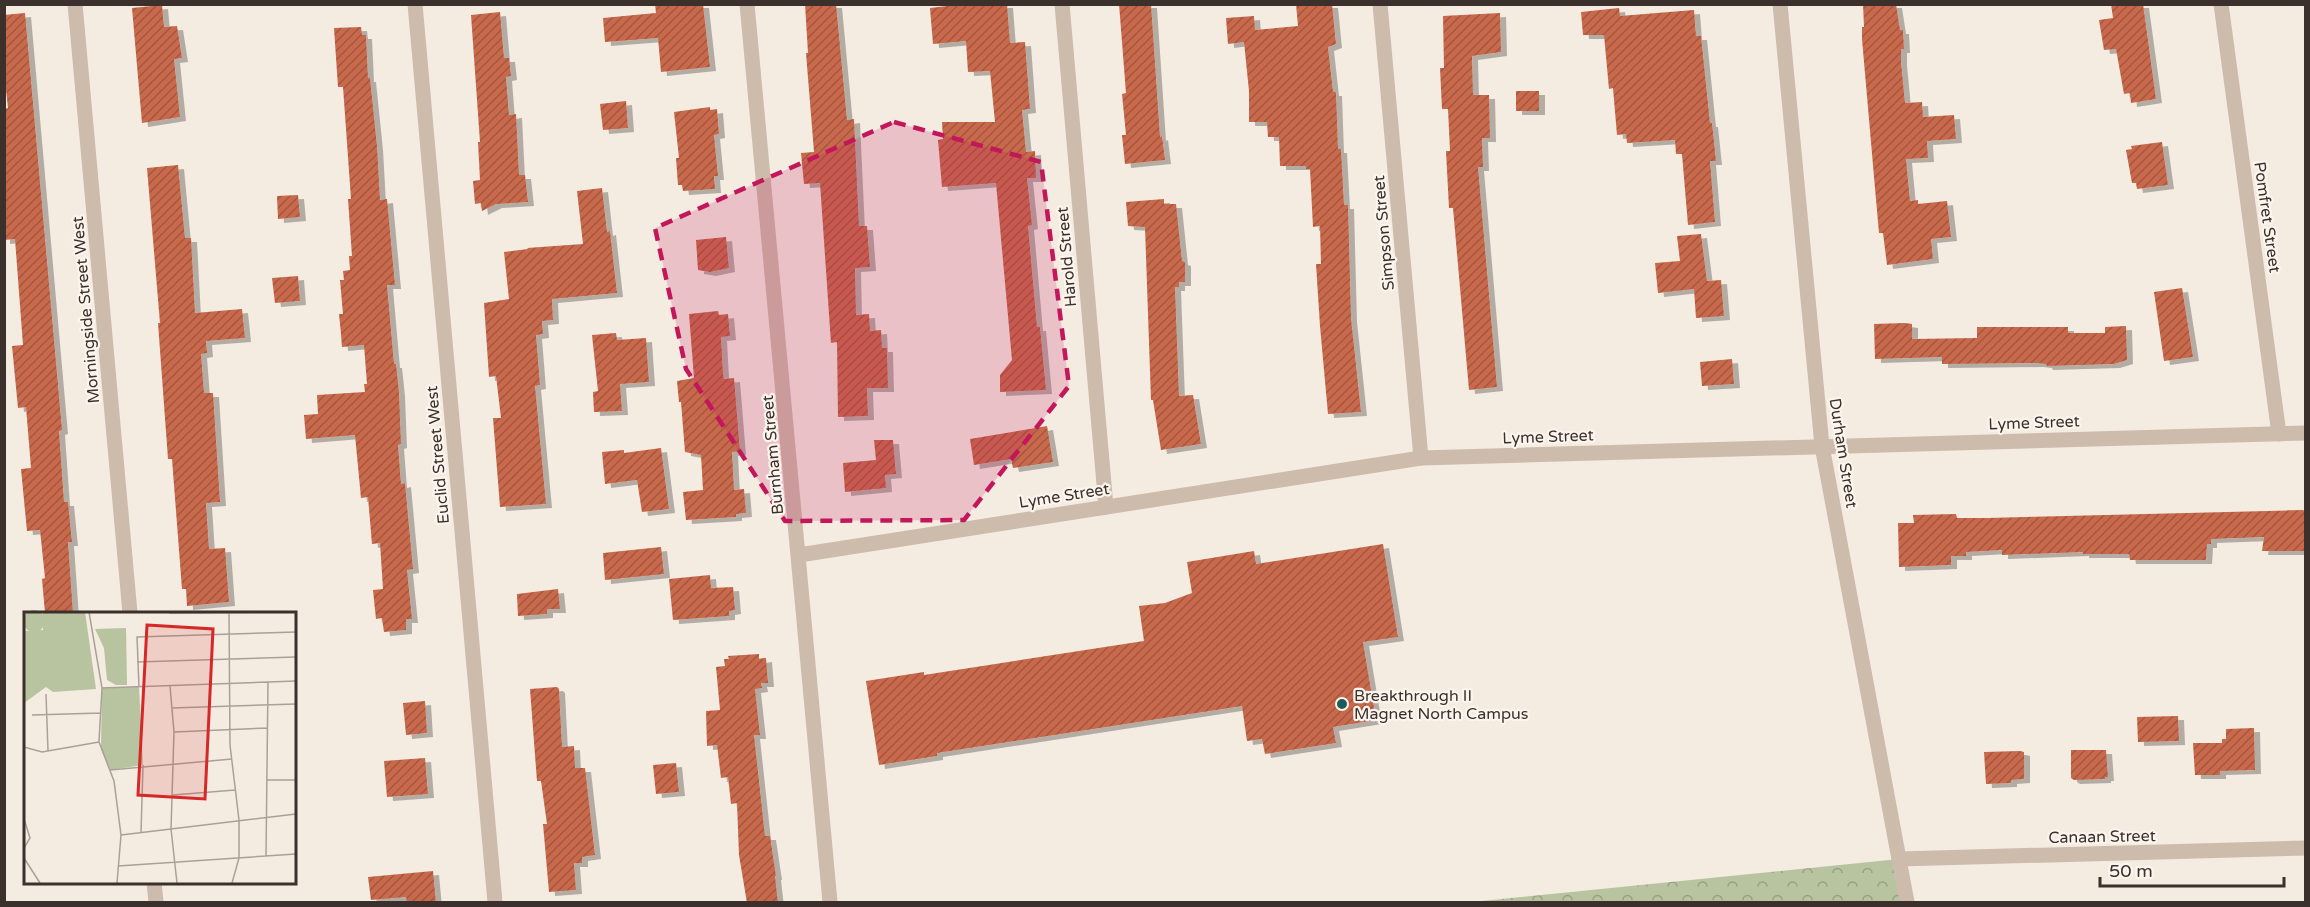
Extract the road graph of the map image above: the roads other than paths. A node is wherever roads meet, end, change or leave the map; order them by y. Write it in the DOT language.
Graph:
graph roads {
  1 [pos="75,4"];
  2 [pos="415,4"];
  3 [pos="747,4"];
  4 [pos="1062,4"];
  5 [pos="1380,4"];
  6 [pos="1780,4"];
  7 [pos="2221,4"];
  8 [pos="2306,433"];
  9 [pos="2279,434"];
  10 [pos="1822,446"];
  11 [pos="1421,458"];
  12 [pos="1106,507"];
  13 [pos="800,555"];
  14 [pos="130,612"];
  15 [pos="2306,848"];
  16 [pos="1899,859"];
  17 [pos="154,883"];
  18 [pos="156,903"];
  19 [pos="495,903"];
  20 [pos="830,903"];
  21 [pos="1907,903"];
  1 -- 14 [label="street, Morningside Street West"];
  2 -- 19 [label="street, Euclid Street West"];
  3 -- 13 [label="street, Burnham Street"];
  4 -- 12 [label="street, Harold Street"];
  5 -- 11 [label="street, Simpson Street"];
  6 -- 10 [label="street, Durham Street"];
  7 -- 9 [label="street, Pomfret Street"];
  8 -- 9 [label="street, Lyme Street"];
  9 -- 10 [label="street, Lyme Street"];
  10 -- 11 [label="street, Lyme Street"];
  10 -- 16 [label="street, Durham Street"];
  11 -- 12 [label="street, Lyme Street"];
  12 -- 13 [label="street, Lyme Street"];
  13 -- 20 [label="street, Burnham Street"];
  15 -- 16 [label="street, Canaan Street"];
  16 -- 21 [label="street, Durham Street"];
  17 -- 18 [label="street"];
}
